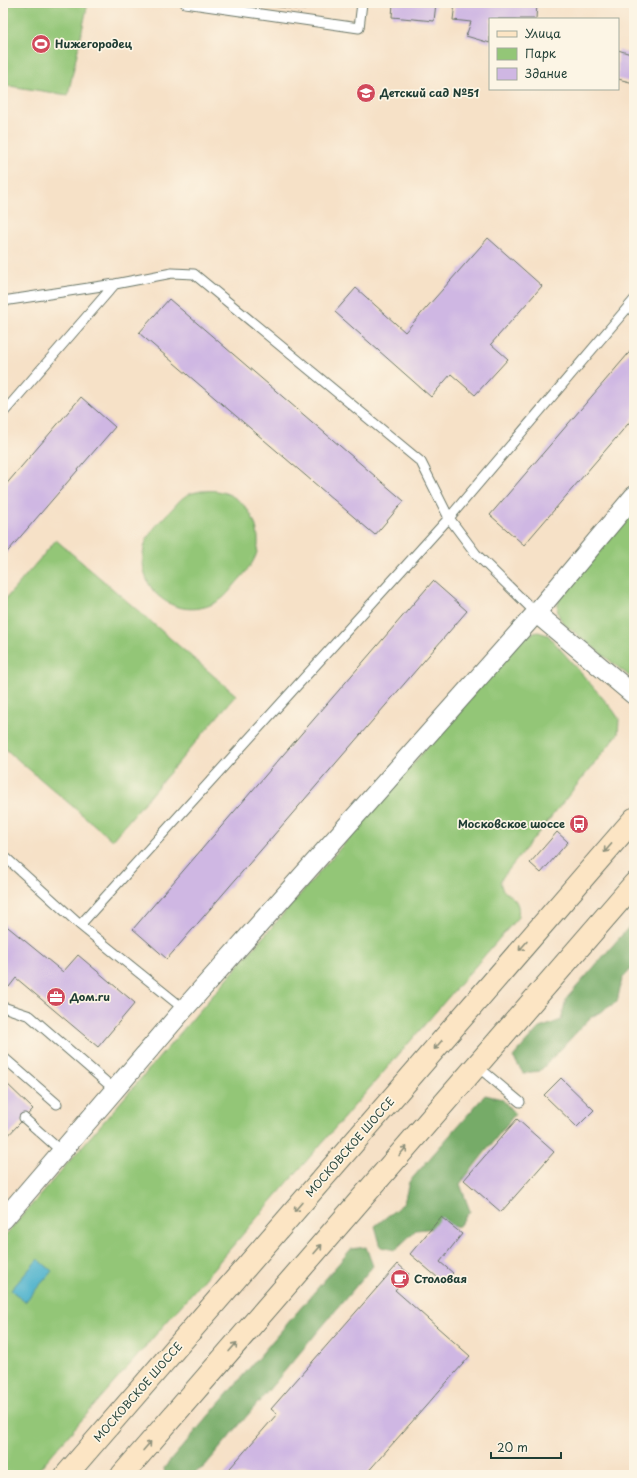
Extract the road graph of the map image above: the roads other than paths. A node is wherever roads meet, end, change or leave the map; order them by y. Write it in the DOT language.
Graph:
graph roads {
  1 [pos="185,3"];
  2 [pos="362,3"];
  3 [pos="115,284"];
  4 [pos="634,300"];
  5 [pos="3,301"];
  6 [pos="3,413"];
  7 [pos="634,496"];
  8 [pos="449,518"];
  9 [pos="536,613"];
  10 [pos="634,695"];
  11 [pos="634,819"];
  12 [pos="3,855"];
  13 [pos="634,884"];
  14 [pos="80,925"];
  15 [pos="3,1007"];
  16 [pos="184,1009"];
  17 [pos="3,1057"];
  18 [pos="477,1066"];
  19 [pos="114,1089"];
  20 [pos="520,1102"];
  21 [pos="57,1104"];
  22 [pos="24,1118"];
  23 [pos="61,1151"];
  24 [pos="4,1216"];
  25 [pos="66,1475"];
  26 [pos="122,1475"];
  1 -- 2 [label="lane"];
  3 -- 5 [label="lane"];
  3 -- 6 [label="lane"];
  3 -- 8 [label="lane"];
  4 -- 8 [label="lane"];
  7 -- 9 [label="street"];
  8 -- 9 [label="lane"];
  8 -- 14 [label="lane"];
  9 -- 10 [label="street"];
  9 -- 16 [label="street"];
  11 -- 25 [label="main road, МОСКОВСКОЕ ШОССЕ, one-way"];
  12 -- 14 [label="lane"];
  13 -- 18 [label="main road"];
  14 -- 16 [label="lane"];
  15 -- 19 [label="lane"];
  16 -- 19 [label="street"];
  17 -- 21 [label="lane"];
  18 -- 20 [label="lane"];
  26 -- 18 [label="main road, one-way"];
  19 -- 23 [label="street"];
  22 -- 23 [label="lane"];
  23 -- 24 [label="street"];
}
